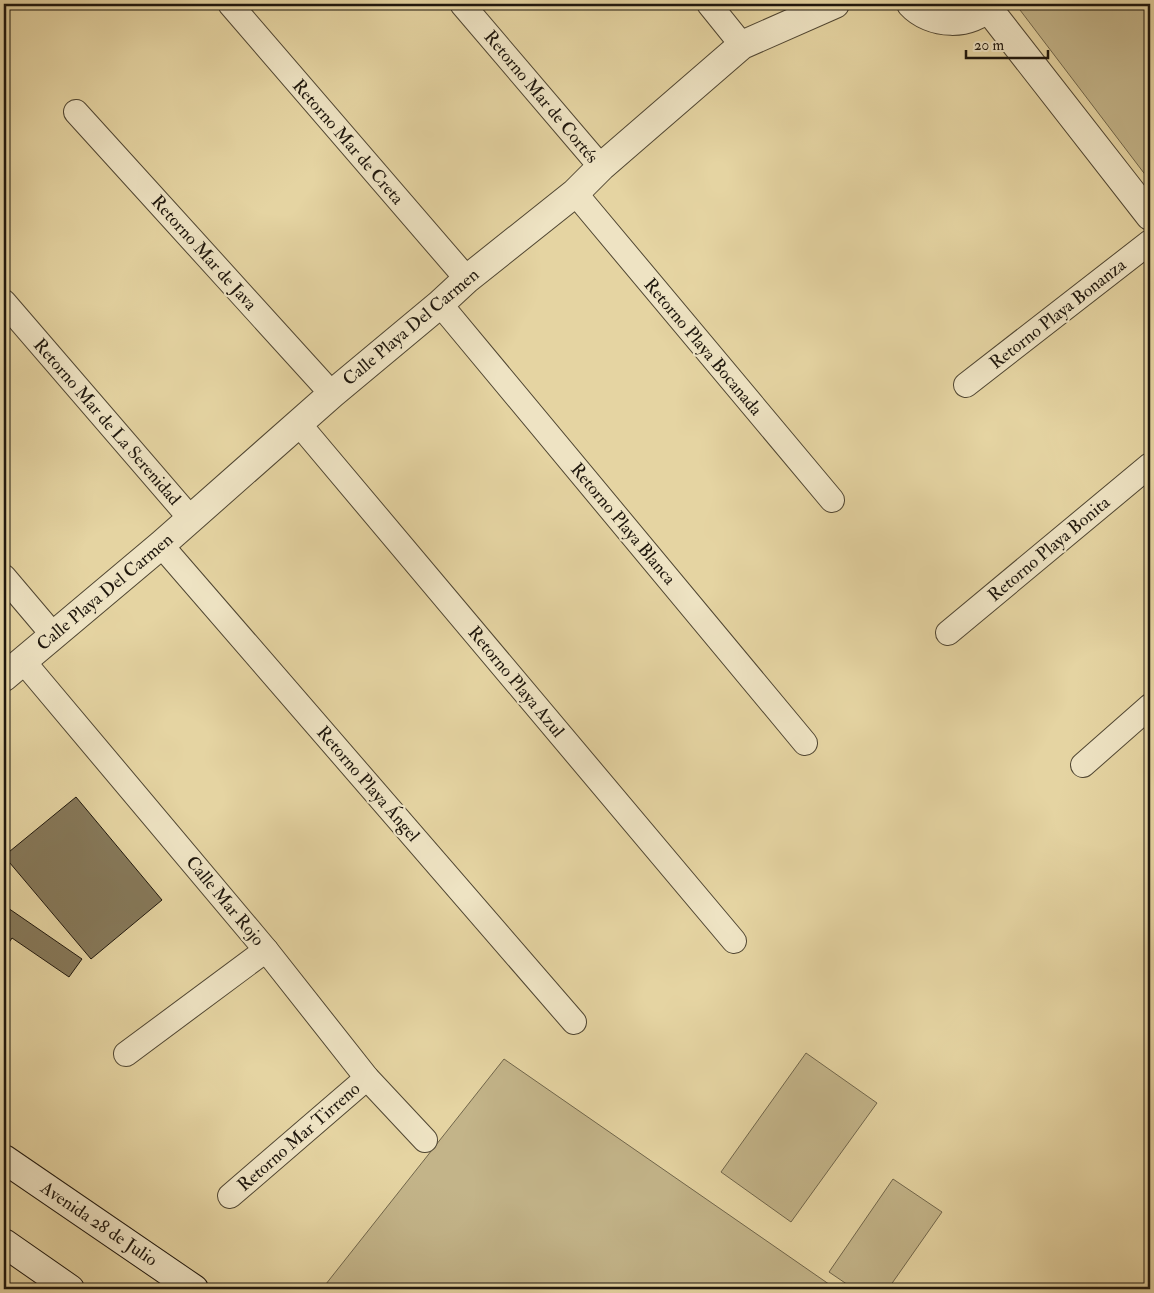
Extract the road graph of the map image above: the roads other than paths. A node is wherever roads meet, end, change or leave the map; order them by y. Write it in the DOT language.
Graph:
graph roads {
  1 [pos="230,4"];
  2 [pos="462,4"];
  3 [pos="709,4"];
  4 [pos="835,4"];
  5 [pos="911,4"];
  6 [pos="988,6"];
  7 [pos="742,45"];
  8 [pos="76,112"];
  9 [pos="601,167"];
  10 [pos="575,193"];
  11 [pos="1150,216"];
  12 [pos="1150,242"];
  13 [pos="466,280"];
  14 [pos="4,302"];
  15 [pos="440,304"];
  16 [pos="966,385"];
  17 [pos="332,394"];
  18 [pos="299,424"];
  19 [pos="1150,465"];
  20 [pos="832,500"];
  21 [pos="191,519"];
  22 [pos="161,546"];
  23 [pos="4,577"];
  24 [pos="948,633"];
  25 [pos="54,636"];
  26 [pos="14,669"];
  27 [pos="1150,706"];
  28 [pos="805,743"];
  29 [pos="1083,765"];
  30 [pos="734,941"];
  31 [pos="266,950"];
  32 [pos="574,1022"];
  33 [pos="126,1054"];
  34 [pos="368,1078"];
  35 [pos="425,1140"];
  36 [pos="4,1158"];
  37 [pos="230,1196"];
  38 [pos="4,1244"];
  39 [pos="70,1289"];
  40 [pos="194,1289"];
  1 -- 13 [label="street, Retorno Mar de Creta"];
  2 -- 9 [label="street, Retorno Mar de Cortés"];
  3 -- 7 [label="street"];
  4 -- 7 [label="street, Calle Playa Del Carmen"];
  5 -- 6 [label="street"];
  6 -- 11 [label="street"];
  7 -- 9 [label="street, Calle Playa Del Carmen"];
  8 -- 17 [label="street, Retorno Mar de Java"];
  9 -- 10 [label="street, Calle Playa Del Carmen"];
  10 -- 13 [label="street, Calle Playa Del Carmen"];
  10 -- 20 [label="street, Retorno Playa Bocanada"];
  12 -- 16 [label="street, Retorno Playa Bonanza"];
  13 -- 15 [label="street, Calle Playa Del Carmen"];
  14 -- 21 [label="street, Retorno Mar de La Serenidad"];
  15 -- 17 [label="street, Calle Playa Del Carmen"];
  15 -- 28 [label="street, Retorno Playa Blanca"];
  17 -- 18 [label="street, Calle Playa Del Carmen"];
  18 -- 21 [label="street, Calle Playa Del Carmen"];
  18 -- 30 [label="street, Retorno Playa Azul"];
  19 -- 24 [label="street, Retorno Playa Bonita"];
  21 -- 22 [label="street, Calle Playa Del Carmen"];
  22 -- 25 [label="street, Calle Playa Del Carmen"];
  22 -- 32 [label="street, Retorno Playa Ángel"];
  23 -- 25 [label="street"];
  25 -- 26 [label="street, Calle Playa Del Carmen"];
  26 -- 31 [label="street, Calle Mar Rojo"];
  27 -- 29 [label="street"];
  31 -- 33 [label="street"];
  31 -- 34 [label="street, Calle Mar Rojo"];
  34 -- 35 [label="street, Calle Mar Rojo"];
  34 -- 37 [label="street, Retorno Mar Tirreno"];
  36 -- 40 [label="street, Avenida 28 de Julio"];
  38 -- 39 [label="street"];
}
